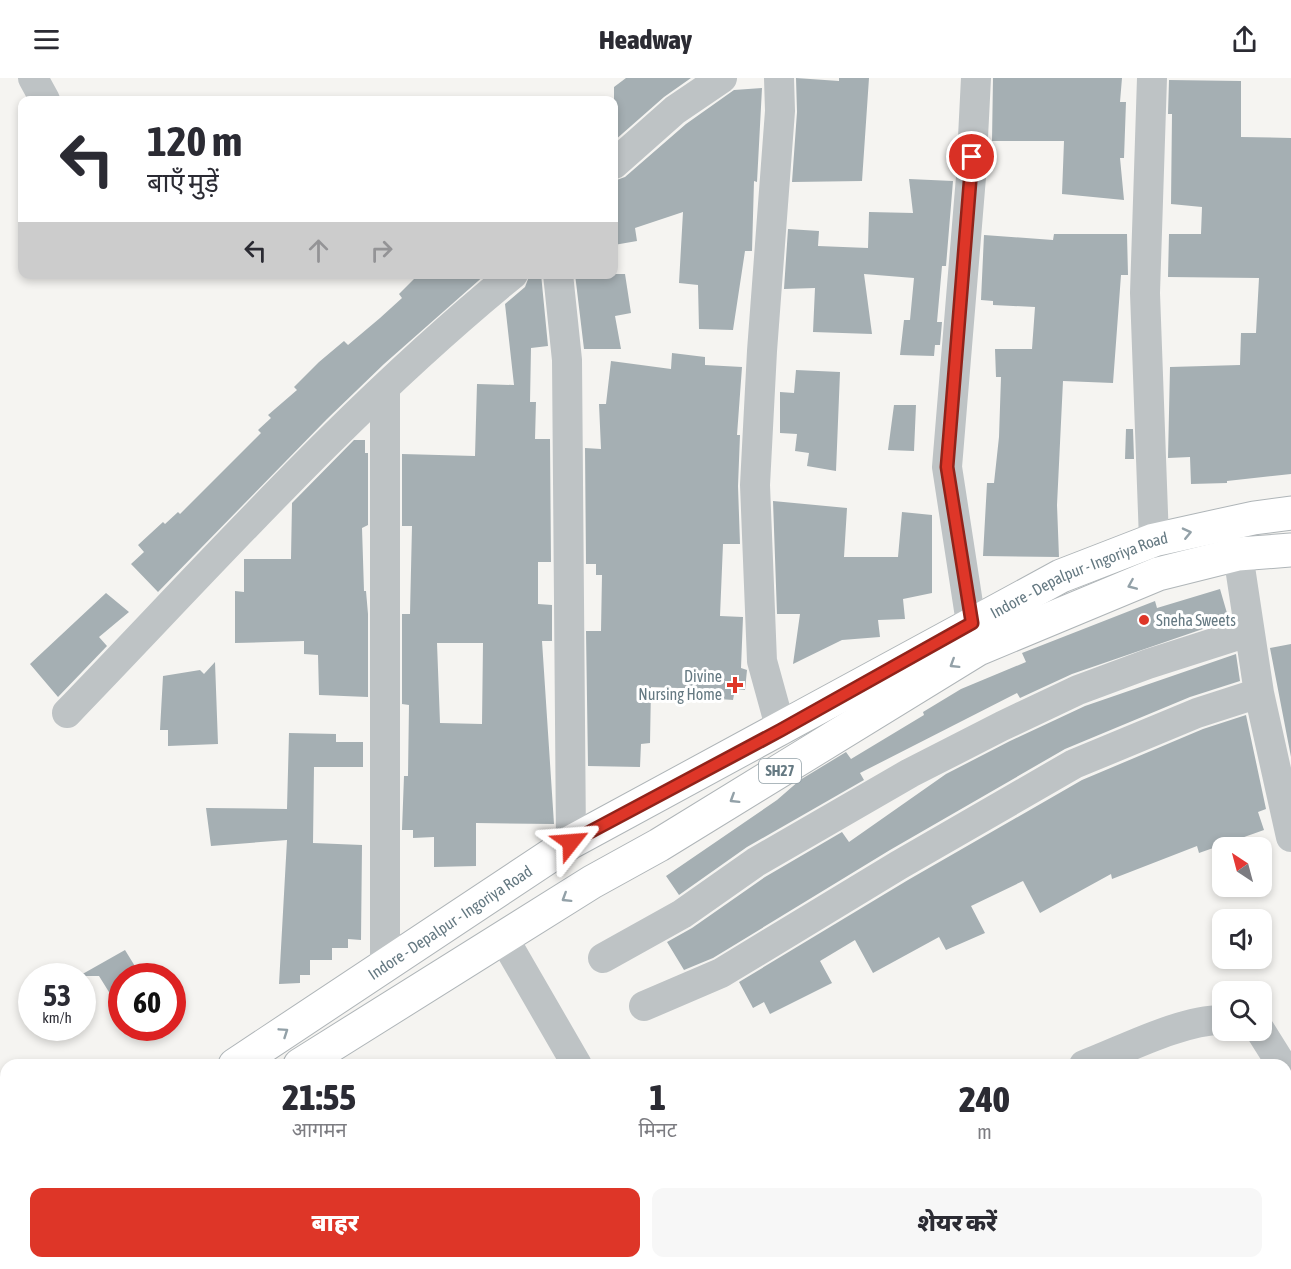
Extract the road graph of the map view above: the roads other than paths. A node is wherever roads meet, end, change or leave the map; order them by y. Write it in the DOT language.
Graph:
graph roads {
  1 [pos="33,78"];
  2 [pos="722,78"];
  3 [pos="779,78"];
  4 [pos="975,78"];
  5 [pos="1152,78"];
  6 [pos="43,96"];
  7 [pos="618,160"];
  8 [pos="507,279"];
  9 [pos="559,279"];
  10 [pos="384,390"];
  11 [pos="1291,513"];
  12 [pos="1154,540"];
  13 [pos="1291,550"];
  14 [pos="1238,554"];
  15 [pos="972,623"];
  16 [pos="1248,632"];
  17 [pos="1259,693"];
  18 [pos="67,713"];
  19 [pos="781,730"];
  20 [pos="1291,837"];
  21 [pos="571,842"];
  22 [pos="503,937"];
  23 [pos="603,958"];
  24 [pos="386,965"];
  25 [pos="644,1006"];
  26 [pos="1212,1020"];
  27 [pos="1267,1041"];
  28 [pos="245,1059"];
  29 [pos="310,1059"];
  30 [pos="573,1059"];
  31 [pos="1100,1059"];
  32 [pos="1278,1059"];
  1 -- 6 [label="street"];
  2 -- 7 [label="street"];
  3 -- 19 [label="street"];
  4 -- 15 [label="street"];
  5 -- 12 [label="street"];
  8 -- 10 [label="street"];
  9 -- 21 [label="street"];
  10 -- 18 [label="street"];
  10 -- 24 [label="street"];
  12 -- 11 [label="main road, Indore - Depalpur - Ingoriya Road / SH27, one-way"];
  12 -- 15 [label="main road, Indore - Depalpur - Ingoriya Road / SH27"];
  13 -- 14 [label="main road, Indore - Depalpur - Ingoriya Road / SH27"];
  14 -- 16 [label="street"];
  14 -- 22 [label="main road, Indore - Depalpur - Ingoriya Road / SH27, one-way"];
  15 -- 19 [label="main road, Indore - Depalpur - Ingoriya Road / SH27"];
  16 -- 17 [label="street"];
  16 -- 23 [label="street"];
  17 -- 20 [label="street"];
  17 -- 25 [label="street"];
  19 -- 21 [label="main road, Indore - Depalpur - Ingoriya Road / SH27"];
  21 -- 24 [label="main road, Indore - Depalpur - Ingoriya Road / SH27"];
  22 -- 29 [label="main road, Indore - Depalpur - Ingoriya Road / SH27"];
  22 -- 30 [label="street"];
  28 -- 24 [label="main road, Indore - Depalpur - Ingoriya Road / SH27, one-way"];
  26 -- 31 [label="street"];
  27 -- 32 [label="street"];
}
